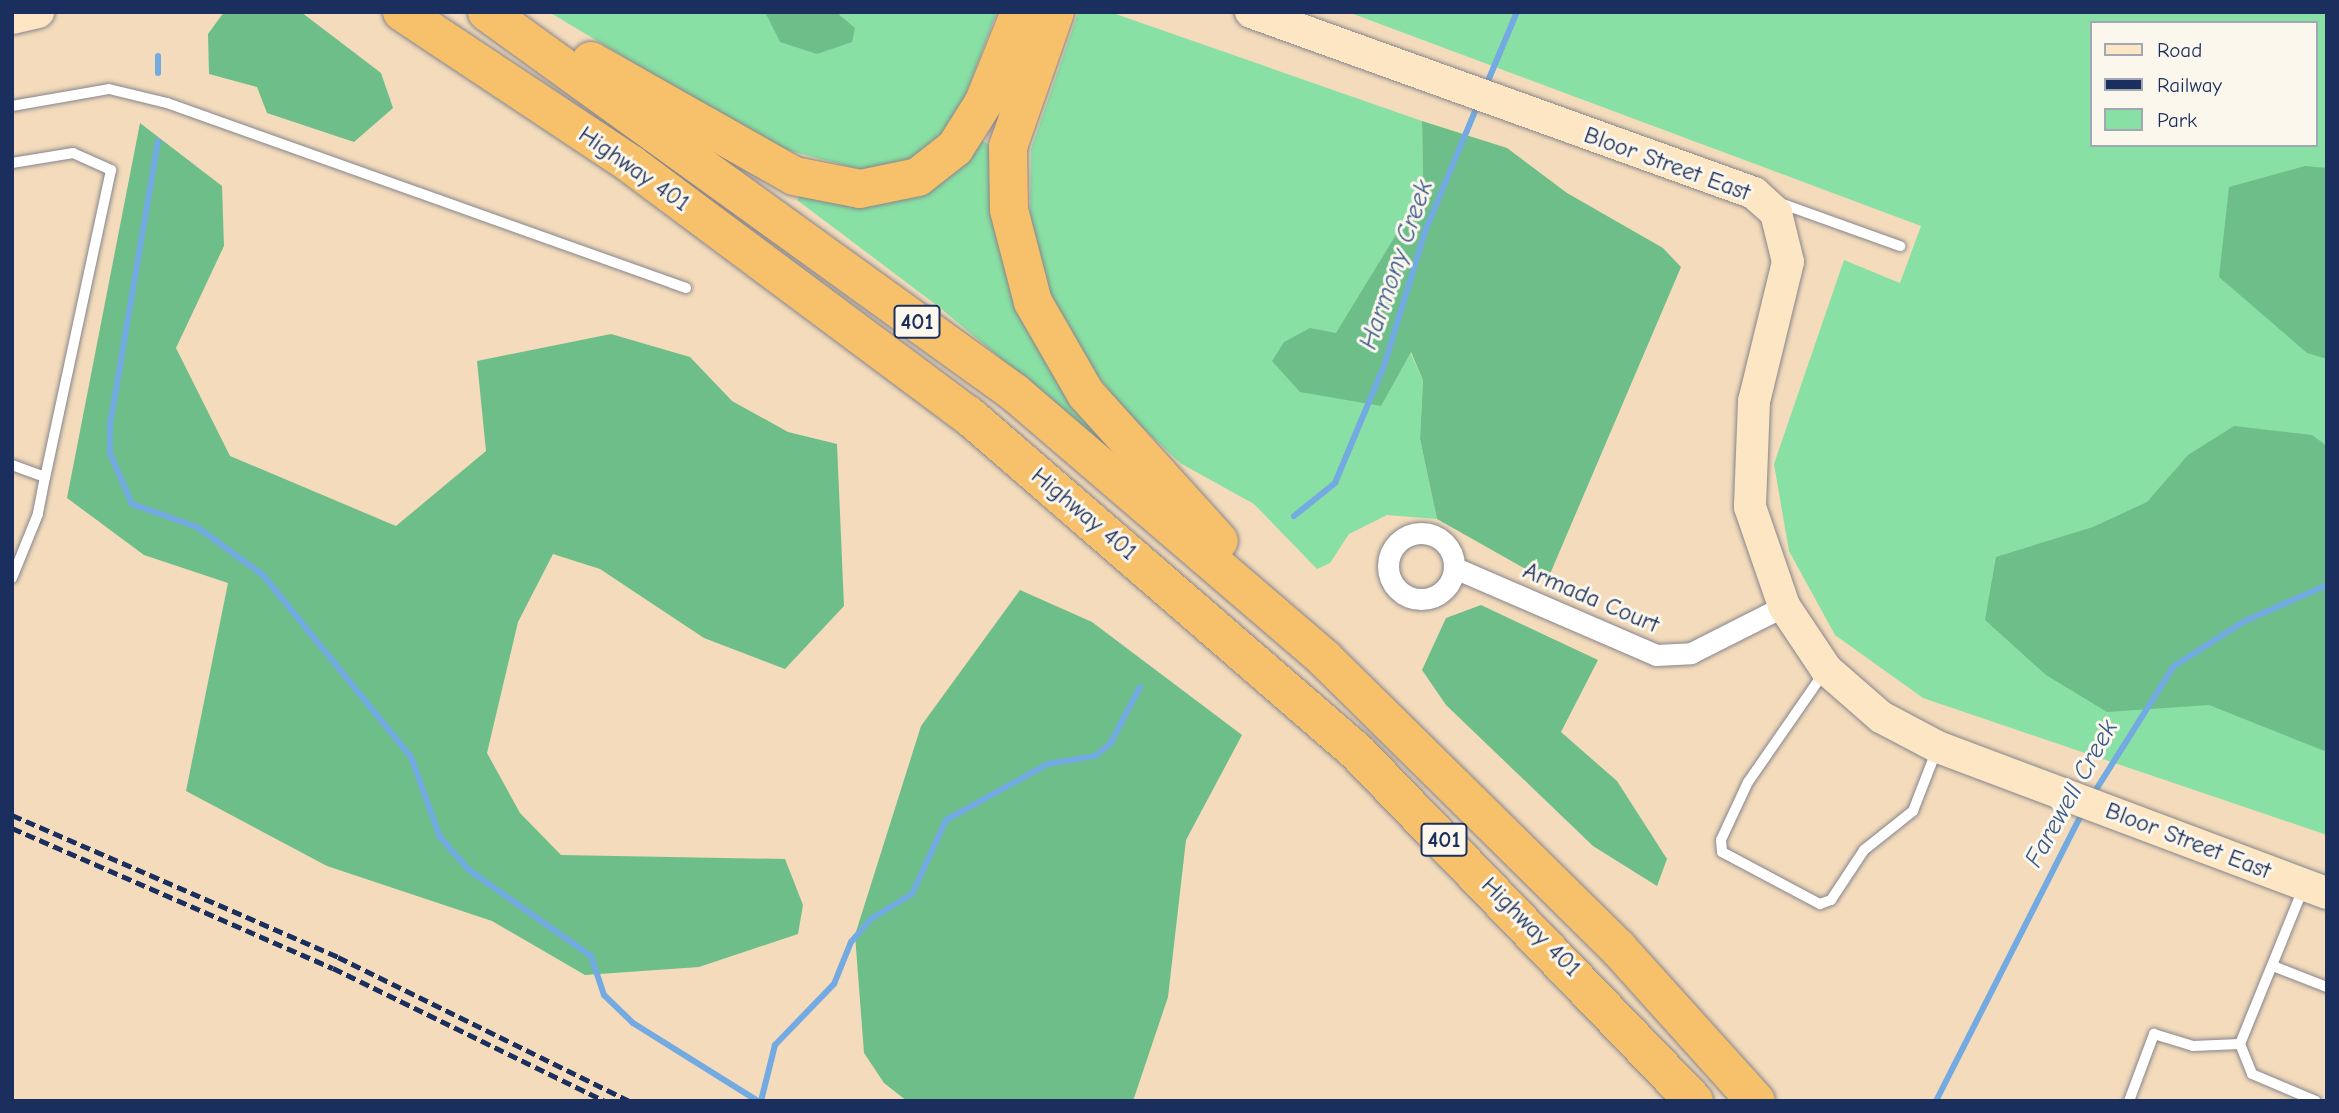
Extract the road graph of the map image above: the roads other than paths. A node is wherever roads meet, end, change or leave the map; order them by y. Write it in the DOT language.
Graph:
graph roads {
  1 [pos="402,12"];
  2 [pos="487,12"];
  3 [pos="503,12"];
  4 [pos="1020,12"];
  5 [pos="1055,12"];
  6 [pos="1251,12"];
  7 [pos="12,106"];
  8 [pos="12,163"];
  9 [pos="1755,193"];
  10 [pos="1900,246"];
  11 [pos="686,288"];
  12 [pos="12,465"];
  13 [pos="45,477"];
  14 [pos="1455,568"];
  15 [pos="12,578"];
  16 [pos="1784,606"];
  17 [pos="1325,659"];
  18 [pos="1826,669"];
  19 [pos="1938,747"];
  20 [pos="2316,889"];
  21 [pos="2273,966"];
  22 [pos="2327,987"];
  23 [pos="2240,1044"];
  24 [pos="1693,1101"];
  25 [pos="1756,1101"];
  26 [pos="2129,1101"];
  27 [pos="2316,1101"];
  1 -- 24 [label="highway, Highway 401 / 401"];
  2 -- 17 [label="highway, Highway 401 / 401"];
  3 -- 4 [label="highway"];
  5 -- 17 [label="highway"];
  6 -- 9 [label="main road, Bloor Street East"];
  7 -- 11 [label="lane"];
  8 -- 13 [label="lane"];
  9 -- 10 [label="lane"];
  9 -- 16 [label="main road, Bloor Street East"];
  12 -- 13 [label="lane"];
  13 -- 15 [label="lane"];
  14 -- 16 [label="street, Armada Court"];
  16 -- 18 [label="main road, Bloor Street East"];
  17 -- 25 [label="highway, Highway 401 / 401"];
  18 -- 19 [label="main road, Bloor Street East"];
  18 -- 19 [label="lane"];
  19 -- 20 [label="main road, Bloor Street East"];
  20 -- 21 [label="lane"];
  21 -- 22 [label="lane"];
  21 -- 23 [label="lane"];
  23 -- 26 [label="lane"];
  23 -- 27 [label="lane"];
}
